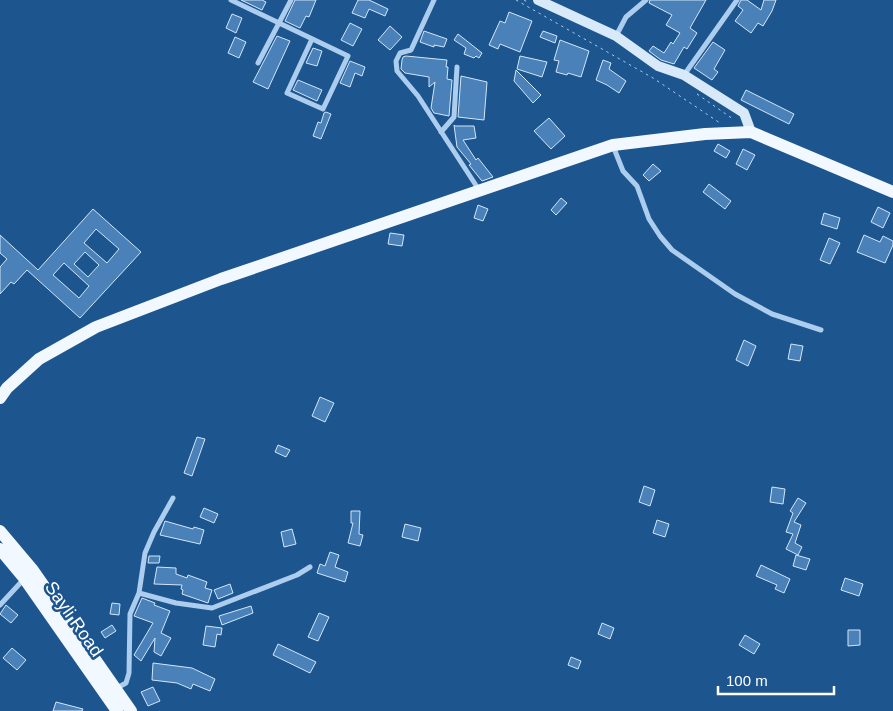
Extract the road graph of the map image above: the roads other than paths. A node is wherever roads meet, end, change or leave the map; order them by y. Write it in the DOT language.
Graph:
graph roads {
  1 [pos="230,0"];
  2 [pos="291,0"];
  3 [pos="434,0"];
  4 [pos="538,0"];
  5 [pos="646,0"];
  6 [pos="737,0"];
  7 [pos="279,23"];
  8 [pos="616,36"];
  9 [pos="312,39"];
  10 [pos="258,63"];
  11 [pos="457,67"];
  12 [pos="684,75"];
  13 [pos="441,132"];
  14 [pos="751,132"];
  15 [pos="613,145"];
  16 [pos="480,191"];
  17 [pos="893,192"];
  18 [pos="821,330"];
  19 [pos="0,398"];
  20 [pos="173,498"];
  21 [pos="0,531"];
  22 [pos="0,549"];
  23 [pos="310,567"];
  24 [pos="24,578"];
  25 [pos="139,593"];
  26 [pos="0,605"];
  27 [pos="110,691"];
  28 [pos="113,709"];
  29 [pos="132,711"];
  1 -- 7 [label="street"];
  2 -- 7 [label="street"];
  3 -- 13 [label="street"];
  4 -- 8 [label="main road"];
  5 -- 8 [label="street"];
  6 -- 12 [label="street"];
  7 -- 9 [label="street"];
  7 -- 10 [label="street"];
  8 -- 12 [label="main road"];
  9 -- 9 [label="street"];
  11 -- 13 [label="street"];
  12 -- 14 [label="main road"];
  13 -- 16 [label="street"];
  14 -- 15 [label="main road"];
  14 -- 17 [label="main road"];
  15 -- 16 [label="main road"];
  15 -- 18 [label="street"];
  16 -- 19 [label="main road"];
  20 -- 25 [label="street"];
  21 -- 27 [label="main road"];
  22 -- 24 [label="main road, Sayli Road"];
  23 -- 25 [label="street"];
  24 -- 26 [label="street"];
  24 -- 27 [label="main road, Sayli Road"];
  25 -- 27 [label="street"];
  27 -- 28 [label="main road, Sayli Road"];
  27 -- 29 [label="main road"];
}
